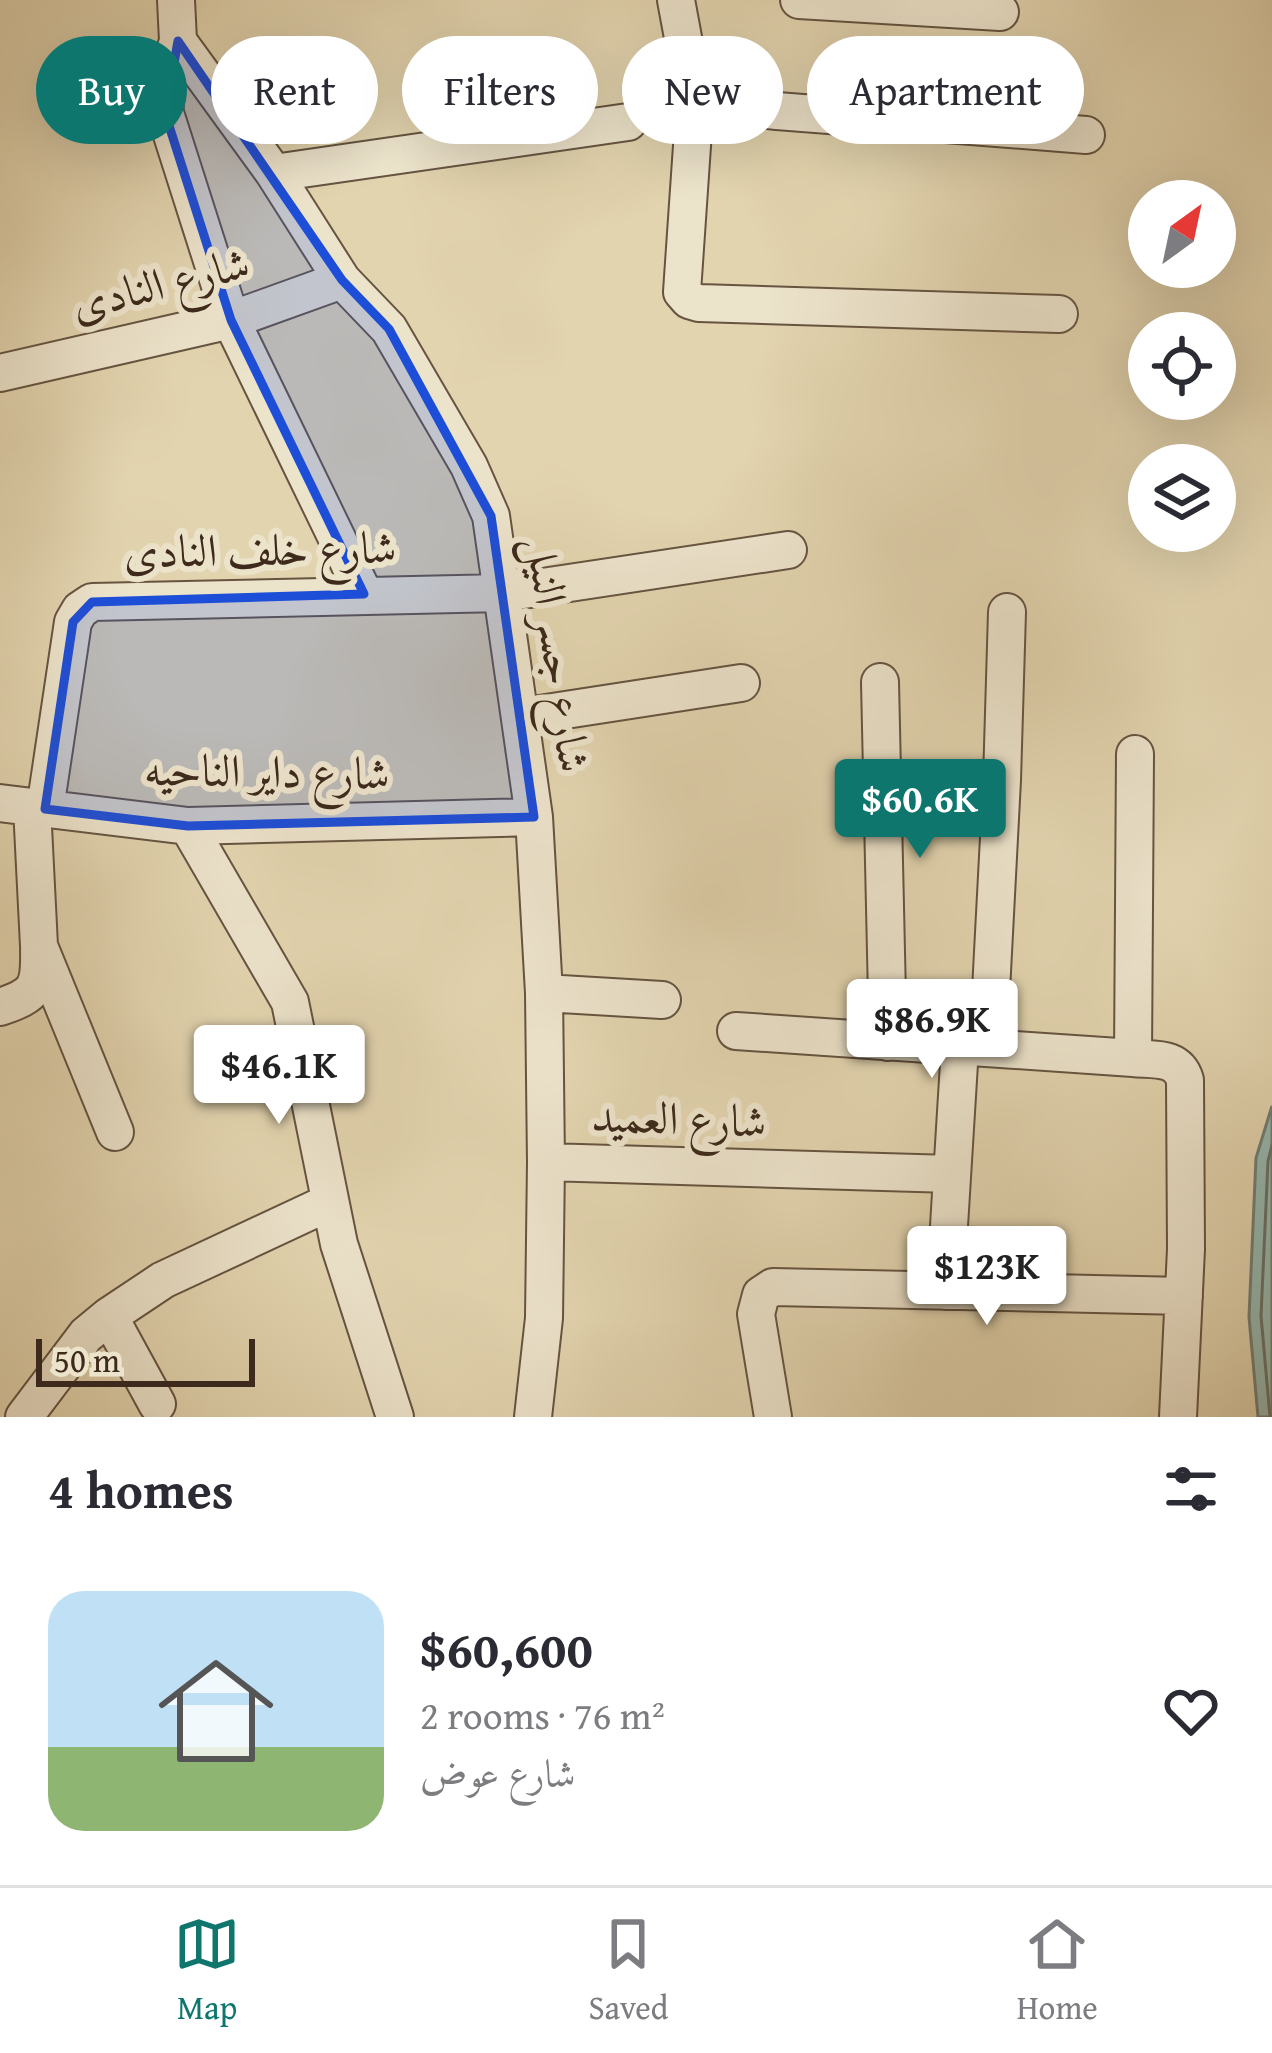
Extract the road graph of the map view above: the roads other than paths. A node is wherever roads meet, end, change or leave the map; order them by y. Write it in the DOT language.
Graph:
graph roads {
  1 [pos="176,0"];
  2 [pos="676,0"];
  3 [pos="799,0"];
  4 [pos="1000,12"];
  5 [pos="178,36"];
  6 [pos="683,36"];
  7 [pos="187,53"];
  8 [pos="783,111"];
  9 [pos="622,123"];
  10 [pos="1086,135"];
  11 [pos="175,144"];
  12 [pos="692,144"];
  13 [pos="274,172"];
  14 [pos="342,280"];
  15 [pos="1059,314"];
  16 [pos="231,320"];
  17 [pos="0,373"];
  18 [pos="788,550"];
  19 [pos="503,593"];
  20 [pos="364,594"];
  21 [pos="1007,612"];
  22 [pos="880,682"];
  23 [pos="741,683"];
  24 [pos="520,717"];
  25 [pos="1135,754"];
  26 [pos="26,806"];
  27 [pos="533,817"];
  28 [pos="188,826"];
  29 [pos="38,946"];
  30 [pos="544,993"];
  31 [pos="662,1000"];
  32 [pos="0,1007"];
  33 [pos="736,1031"];
  34 [pos="888,1042"];
  35 [pos="974,1047"];
  36 [pos="1133,1058"];
  37 [pos="115,1132"];
  38 [pos="546,1162"];
  39 [pos="952,1174"];
  40 [pos="330,1202"];
  41 [pos="945,1291"];
  42 [pos="1184,1296"];
  43 [pos="110,1316"];
  44 [pos="158,1404"];
  45 [pos="24,1417"];
  46 [pos="395,1417"];
  47 [pos="533,1417"];
  48 [pos="773,1417"];
  49 [pos="1178,1417"];
  1 -- 5 [label="street"];
  2 -- 6 [label="street"];
  3 -- 4 [label="street"];
  7 -- 13 [label="street, شارع جسر النيل"];
  8 -- 10 [label="street"];
  9 -- 13 [label="street"];
  11 -- 16 [label="street"];
  12 -- 15 [label="street"];
  13 -- 14 [label="street, شارع جسر النيل"];
  14 -- 16 [label="street, شارع النادى"];
  14 -- 19 [label="street, شارع جسر النيل"];
  16 -- 17 [label="street, شارع النادى"];
  16 -- 20 [label="street"];
  18 -- 19 [label="street, شارع خلف النادى"];
  19 -- 20 [label="street, شارع خلف النادى"];
  19 -- 24 [label="street, شارع جسر النيل"];
  20 -- 26 [label="street, شارع خلف النادى"];
  21 -- 35 [label="street"];
  22 -- 34 [label="street"];
  23 -- 24 [label="street"];
  24 -- 27 [label="street, شارع جسر النيل"];
  25 -- 36 [label="street"];
  26 -- 28 [label="street, شارع داير الناحيه"];
  26 -- 29 [label="street"];
  27 -- 28 [label="street, شارع داير الناحيه"];
  27 -- 30 [label="street, شارع جسر النيل"];
  28 -- 40 [label="street"];
  29 -- 32 [label="street"];
  29 -- 37 [label="street"];
  30 -- 31 [label="street"];
  30 -- 38 [label="street, شارع جسر النيل"];
  33 -- 34 [label="street"];
  34 -- 35 [label="street"];
  35 -- 36 [label="street"];
  35 -- 39 [label="street"];
  36 -- 42 [label="street"];
  38 -- 39 [label="street, شارع العميد"];
  38 -- 47 [label="street, شارع جسر النيل"];
  39 -- 41 [label="street"];
  40 -- 43 [label="street"];
  40 -- 46 [label="street"];
  41 -- 42 [label="street"];
  41 -- 48 [label="street"];
  42 -- 49 [label="street"];
  43 -- 44 [label="street"];
  43 -- 45 [label="street"];
}
